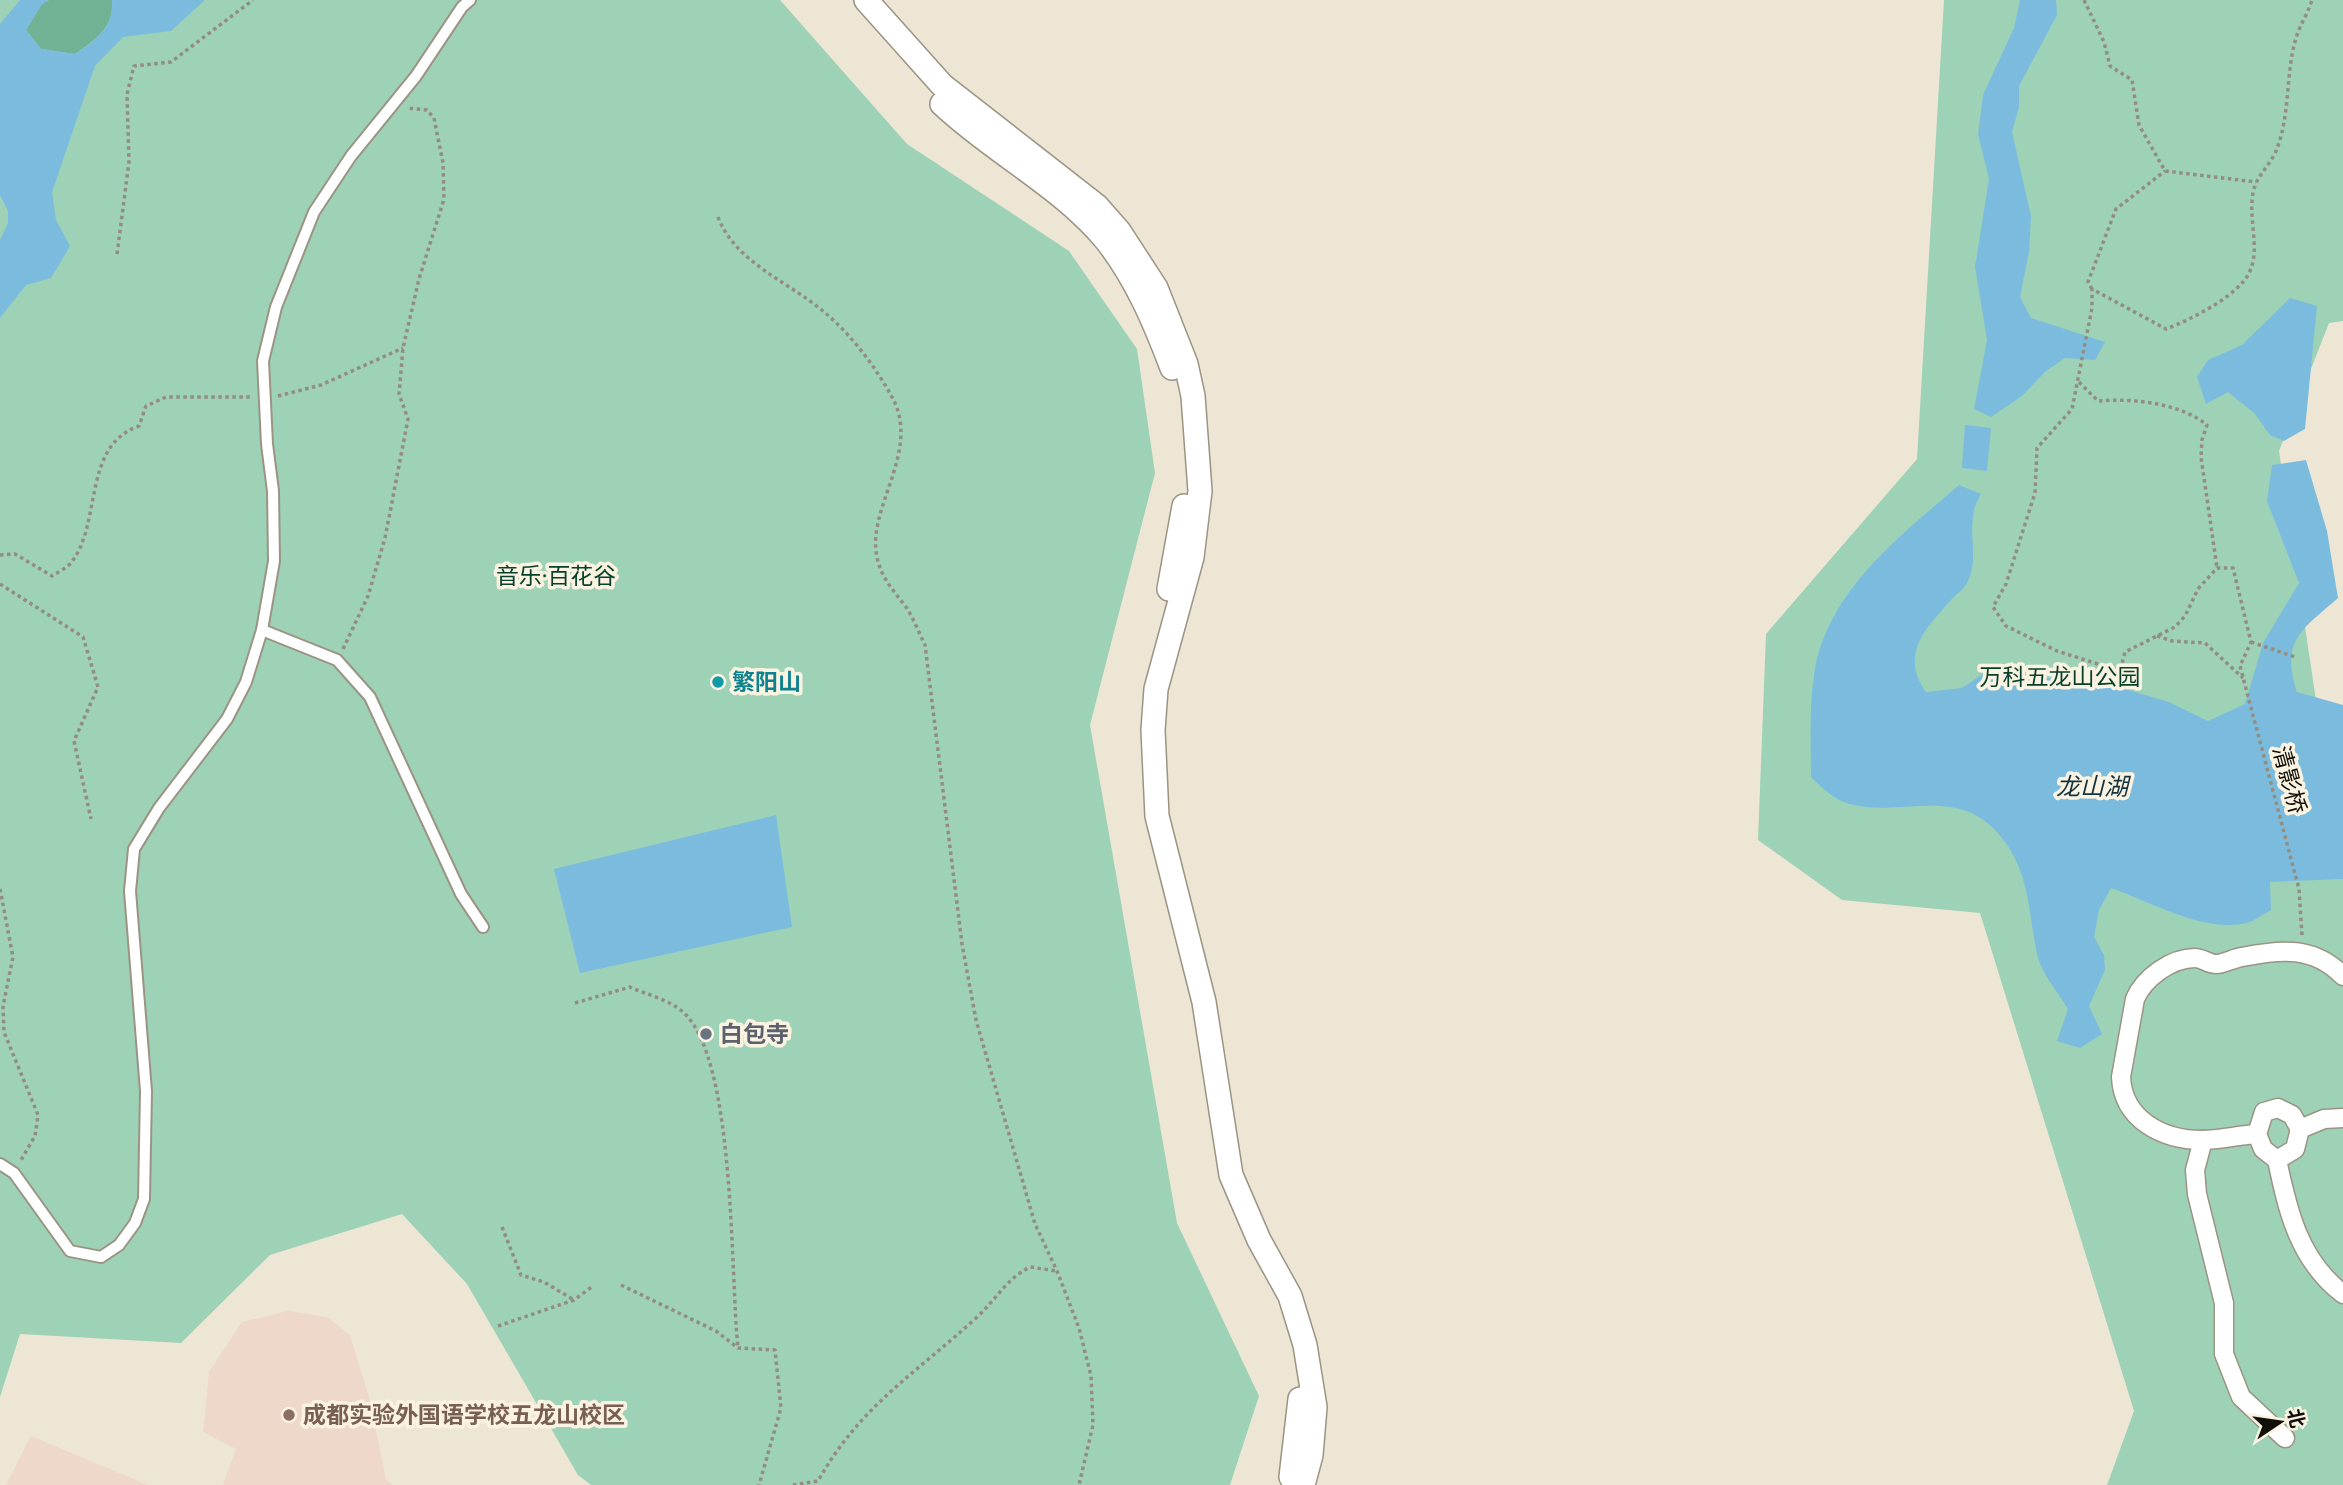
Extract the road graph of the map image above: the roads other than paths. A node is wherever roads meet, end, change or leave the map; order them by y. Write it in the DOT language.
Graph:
graph roads {
  1 [pos="470,0"];
  2 [pos="849,0"];
  3 [pos="866,0"];
  4 [pos="262,630"];
  5 [pos="483,927"];
  6 [pos="2343,976"];
  7 [pos="2343,1118"];
  8 [pos="2300,1129"];
  9 [pos="2257,1134"];
  10 [pos="2203,1140"];
  11 [pos="2277,1160"];
  12 [pos="0,1164"];
  13 [pos="2343,1294"];
  14 [pos="2285,1438"];
  15 [pos="1289,1485"];
  16 [pos="1303,1485"];
  1 -- 4 [label="lane"];
  2 -- 15 [label="street"];
  3 -- 16 [label="street"];
  4 -- 5 [label="lane"];
  4 -- 12 [label="lane"];
  6 -- 10 [label="street"];
  7 -- 8 [label="street"];
  8 -- 9 [label="street"];
  8 -- 11 [label="street"];
  9 -- 10 [label="street"];
  9 -- 11 [label="street"];
  10 -- 14 [label="street"];
  11 -- 13 [label="street"];
}
